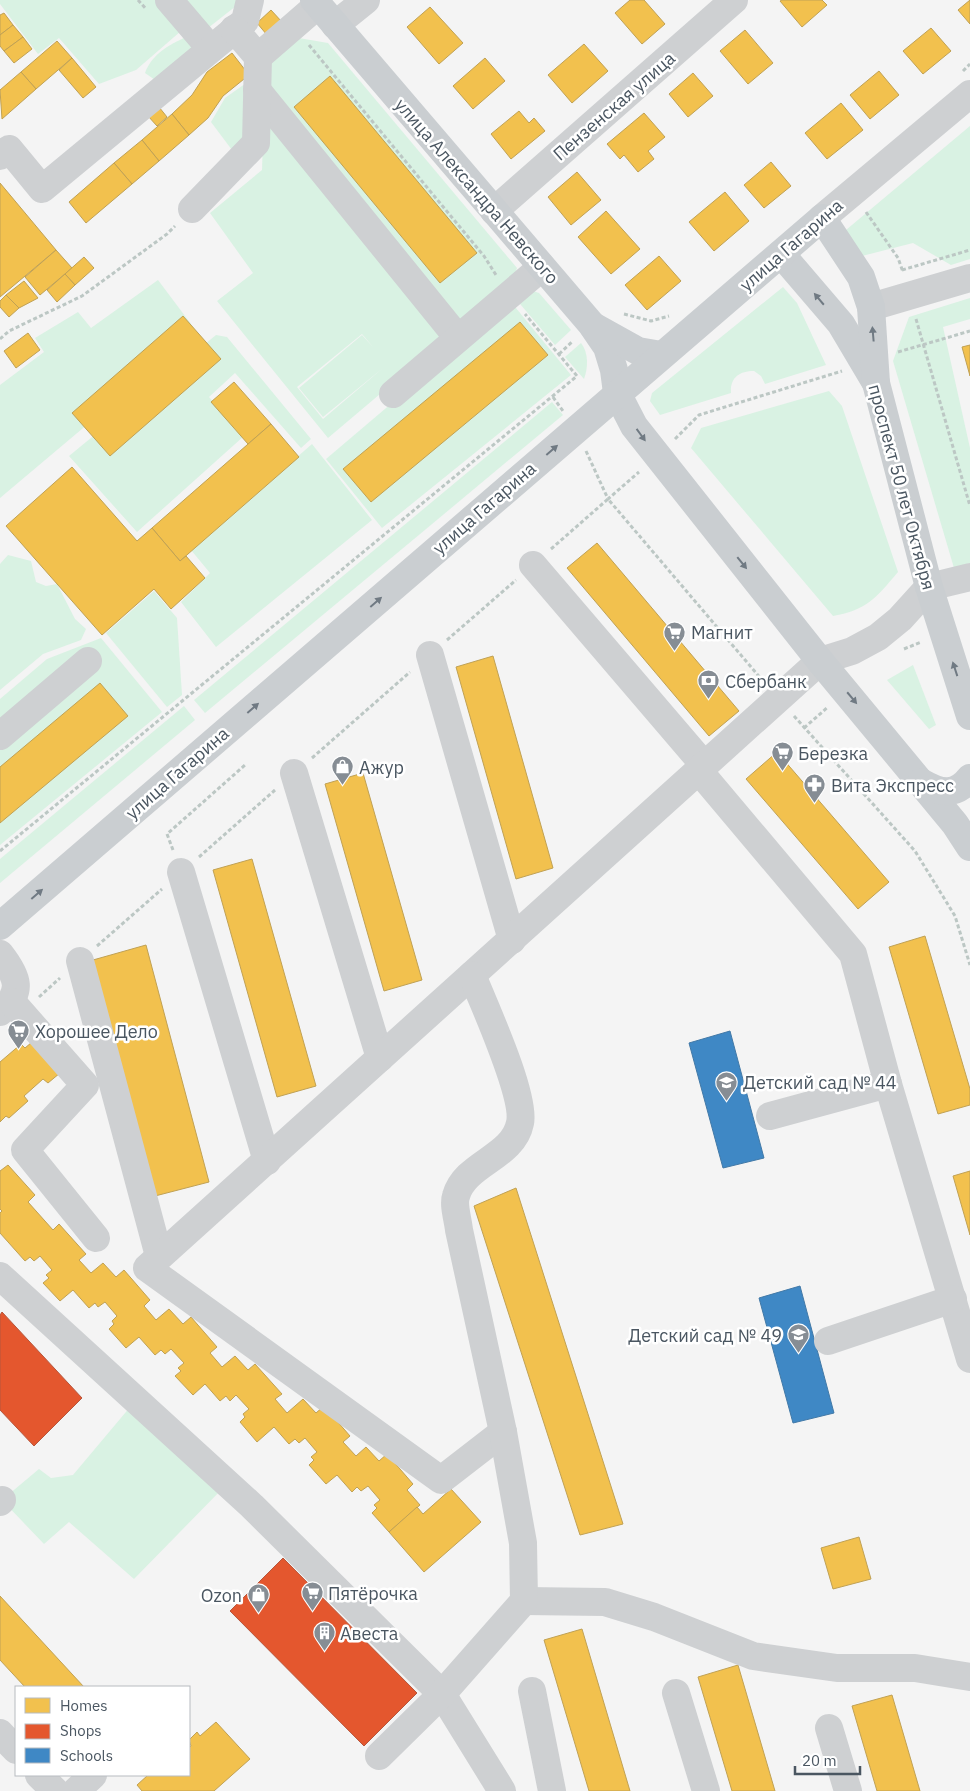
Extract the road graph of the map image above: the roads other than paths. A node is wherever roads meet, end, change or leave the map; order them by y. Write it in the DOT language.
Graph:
graph roads {
  1 [pos="169,0"];
  2 [pos="250,0"];
  3 [pos="366,0"];
  4 [pos="734,0"];
  5 [pos="323,10"];
  6 [pos="234,29"];
  7 [pos="210,48"];
  8 [pos="258,57"];
  9 [pos="257,90"];
  10 [pos="970,94"];
  11 [pos="0,156"];
  12 [pos="192,209"];
  13 [pos="494,211"];
  14 [pos="822,218"];
  15 [pos="781,254"];
  16 [pos="542,267"];
  17 [pos="970,278"];
  18 [pos="871,307"];
  19 [pos="592,325"];
  20 [pos="458,338"];
  21 [pos="662,355"];
  22 [pos="871,368"];
  23 [pos="617,393"];
  24 [pos="393,394"];
  25 [pos="533,564"];
  26 [pos="970,577"];
  27 [pos="929,587"];
  28 [pos="430,655"];
  29 [pos="88,661"];
  30 [pos="820,661"];
  31 [pos="970,716"];
  32 [pos="0,736"];
  33 [pos="702,768"];
  34 [pos="294,773"];
  35 [pos="970,778"];
  36 [pos="921,782"];
  37 [pos="970,847"];
  38 [pos="181,872"];
  39 [pos="0,926"];
  40 [pos="512,940"];
  41 [pos="0,954"];
  42 [pos="80,961"];
  43 [pos="472,975"];
  44 [pos="6,1007"];
  45 [pos="380,1058"];
  46 [pos="888,1084"];
  47 [pos="770,1116"];
  48 [pos="266,1161"];
  49 [pos="96,1238"];
  50 [pos="159,1256"];
  51 [pos="0,1276"];
  52 [pos="953,1299"];
  53 [pos="828,1340"];
  54 [pos="970,1359"];
  55 [pos="503,1432"];
  56 [pos="524,1601"];
  57 [pos="970,1677"];
  58 [pos="532,1691"];
  59 [pos="676,1693"];
  60 [pos="442,1694"];
  61 [pos="829,1728"];
  62 [pos="380,1756"];
  63 [pos="40,1776"];
  64 [pos="92,1776"];
  65 [pos="55,1791"];
  66 [pos="76,1791"];
  67 [pos="502,1791"];
  68 [pos="552,1791"];
  69 [pos="706,1791"];
  70 [pos="848,1791"];
  1 -- 7 [label="street"];
  2 -- 6 [label="street"];
  3 -- 5 [label="street"];
  4 -- 13 [label="street, Пензенская улица"];
  5 -- 8 [label="street"];
  5 -- 13 [label="main road, улица Александра Невского"];
  6 -- 7 [label="street"];
  6 -- 8 [label="street"];
  7 -- 11 [label="street"];
  8 -- 9 [label="street"];
  9 -- 12 [label="street"];
  9 -- 20 [label="street"];
  10 -- 14 [label="street, улица Гагарина"];
  13 -- 16 [label="main road, улица Александра Невского"];
  14 -- 15 [label="main road, улица Гагарина"];
  14 -- 18 [label="main road"];
  15 -- 21 [label="main road, улица Гагарина"];
  22 -- 15 [label="main road, проспект 50 лет Октября, one-way"];
  16 -- 19 [label="main road, улица Александра Невского"];
  16 -- 20 [label="street"];
  17 -- 18 [label="street"];
  22 -- 18 [label="main road, one-way"];
  19 -- 21 [label="main road"];
  19 -- 23 [label="main road, улица Александра Невского"];
  20 -- 24 [label="street"];
  21 -- 23 [label="main road, улица Гагарина"];
  22 -- 27 [label="main road, проспект 50 лет Октября"];
  23 -- 30 [label="main road, one-way"];
  39 -- 23 [label="main road, улица Гагарина, one-way"];
  25 -- 33 [label="street"];
  26 -- 27 [label="street"];
  27 -- 30 [label="street"];
  31 -- 27 [label="main road, проспект 50 лет Октября, one-way"];
  28 -- 40 [label="street"];
  29 -- 32 [label="street"];
  30 -- 33 [label="street"];
  30 -- 36 [label="main road, one-way"];
  33 -- 40 [label="street"];
  33 -- 46 [label="street"];
  34 -- 45 [label="street"];
  35 -- 36 [label="main road"];
  36 -- 37 [label="main road"];
  38 -- 48 [label="street"];
  40 -- 43 [label="street"];
  41 -- 44 [label="street"];
  42 -- 50 [label="street"];
  43 -- 45 [label="street"];
  43 -- 55 [label="street"];
  44 -- 49 [label="street"];
  45 -- 48 [label="street"];
  46 -- 47 [label="street"];
  46 -- 52 [label="street"];
  48 -- 50 [label="street"];
  50 -- 55 [label="street"];
  51 -- 60 [label="street"];
  52 -- 53 [label="street"];
  52 -- 54 [label="street"];
  55 -- 56 [label="street"];
  56 -- 57 [label="street"];
  56 -- 60 [label="street"];
  58 -- 68 [label="street"];
  59 -- 69 [label="street"];
  60 -- 62 [label="street"];
  60 -- 67 [label="street"];
  61 -- 70 [label="street"];
  63 -- 65 [label="street"];
  64 -- 66 [label="street"];
}
